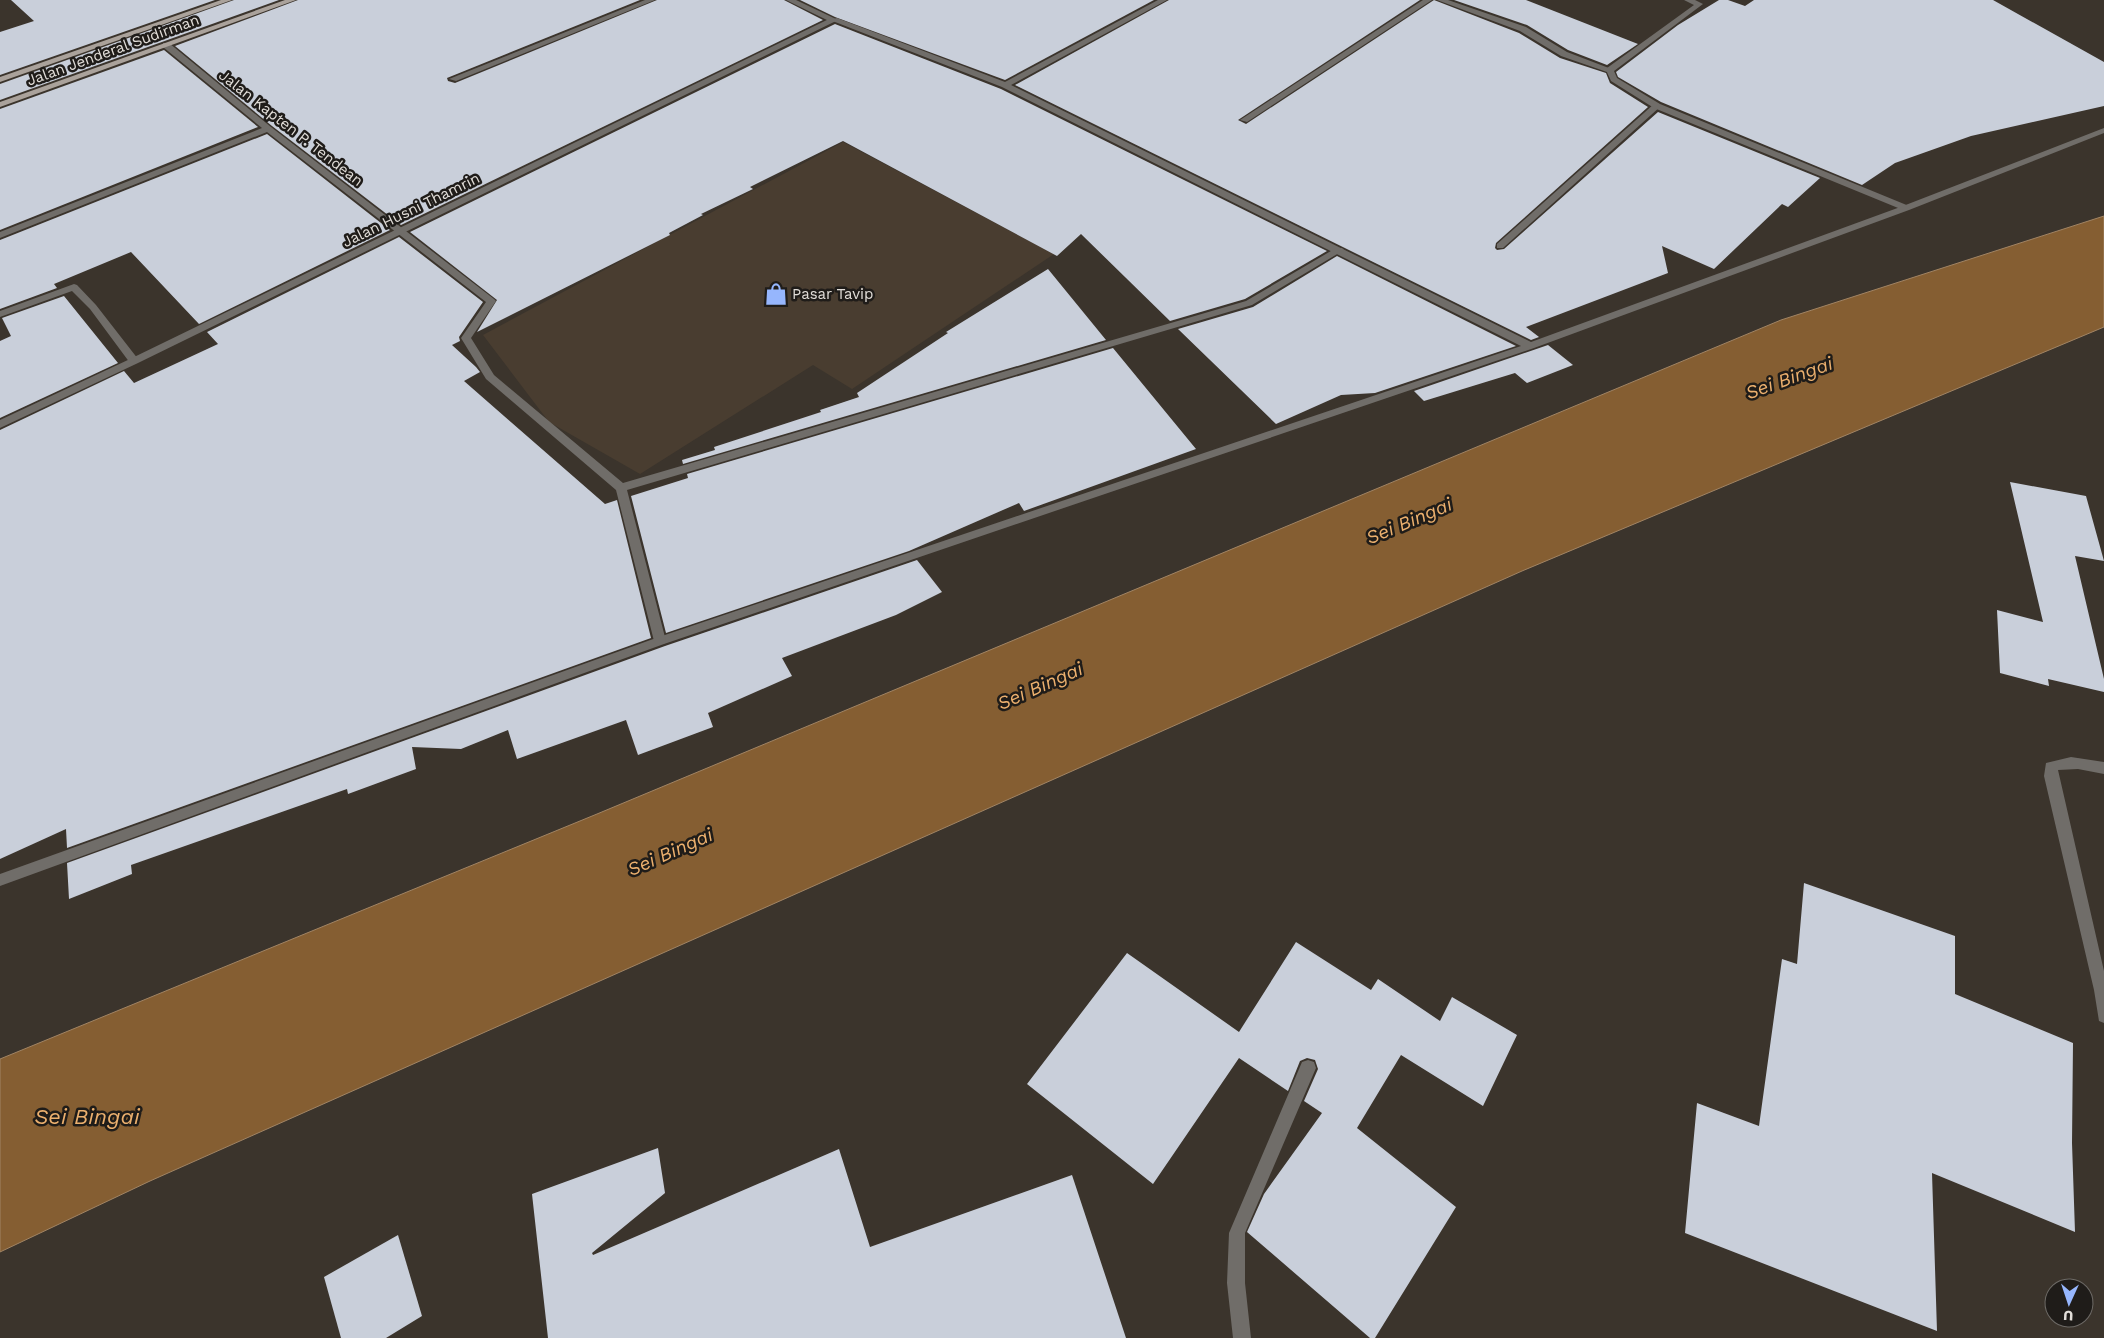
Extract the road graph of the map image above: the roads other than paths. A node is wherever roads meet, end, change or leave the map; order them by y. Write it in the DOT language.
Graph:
graph roads {
  1 [pos="228,0"];
  2 [pos="292,0"];
  3 [pos="651,0"];
  4 [pos="790,0"];
  5 [pos="1163,0"];
  6 [pos="1428,0"];
  7 [pos="1441,0"];
  8 [pos="1688,0"];
  9 [pos="1703,2"];
  10 [pos="834,20"];
  11 [pos="166,45"];
  12 [pos="1610,70"];
  13 [pos="25,71"];
  14 [pos="32,77"];
  15 [pos="453,79"];
  16 [pos="0,80"];
  17 [pos="40,82"];
  18 [pos="1005,85"];
  19 [pos="47,88"];
  20 [pos="0,105"];
  21 [pos="1657,106"];
  22 [pos="1244,120"];
  23 [pos="268,129"];
  24 [pos="2104,130"];
  25 [pos="1906,208"];
  26 [pos="399,230"];
  27 [pos="0,235"];
  28 [pos="1500,246"];
  29 [pos="1340,250"];
  30 [pos="0,314"];
  31 [pos="1530,346"];
  32 [pos="134,361"];
  33 [pos="0,424"];
  34 [pos="621,488"];
  35 [pos="660,641"];
  36 [pos="2104,768"];
  37 [pos="0,880"];
  38 [pos="2104,1016"];
  39 [pos="1308,1068"];
  40 [pos="1242,1338"];
  1 -- 13 [label="main road, Jalan Jenderal Sudirman"];
  2 -- 11 [label="main road, Jalan Jenderal Sudirman"];
  3 -- 15 [label="street"];
  4 -- 10 [label="street"];
  5 -- 18 [label="street"];
  6 -- 22 [label="street"];
  7 -- 12 [label="street"];
  8 -- 9 [label="street"];
  9 -- 12 [label="street"];
  10 -- 18 [label="street"];
  10 -- 26 [label="street, Jalan Husni Thamrin"];
  11 -- 19 [label="main road, Jalan Jenderal Sudirman"];
  11 -- 23 [label="street, Jalan Kapten P. Tendean"];
  12 -- 21 [label="street"];
  13 -- 14 [label="main road"];
  13 -- 16 [label="main road, Jalan Jenderal Sudirman"];
  17 -- 19 [label="main road"];
  18 -- 29 [label="street"];
  19 -- 20 [label="main road, Jalan Jenderal Sudirman"];
  21 -- 25 [label="street"];
  21 -- 28 [label="street"];
  23 -- 26 [label="street, Jalan Kapten P. Tendean"];
  23 -- 27 [label="street"];
  24 -- 25 [label="street"];
  25 -- 31 [label="street"];
  26 -- 32 [label="street, Jalan Husni Thamrin"];
  26 -- 34 [label="street, Jalan Kapten P. Tendean"];
  29 -- 31 [label="street"];
  29 -- 34 [label="street"];
  30 -- 32 [label="street"];
  31 -- 35 [label="street"];
  32 -- 33 [label="street, Jalan Husni Thamrin"];
  34 -- 35 [label="street"];
  35 -- 37 [label="street"];
  36 -- 38 [label="street"];
  39 -- 40 [label="street"];
}
